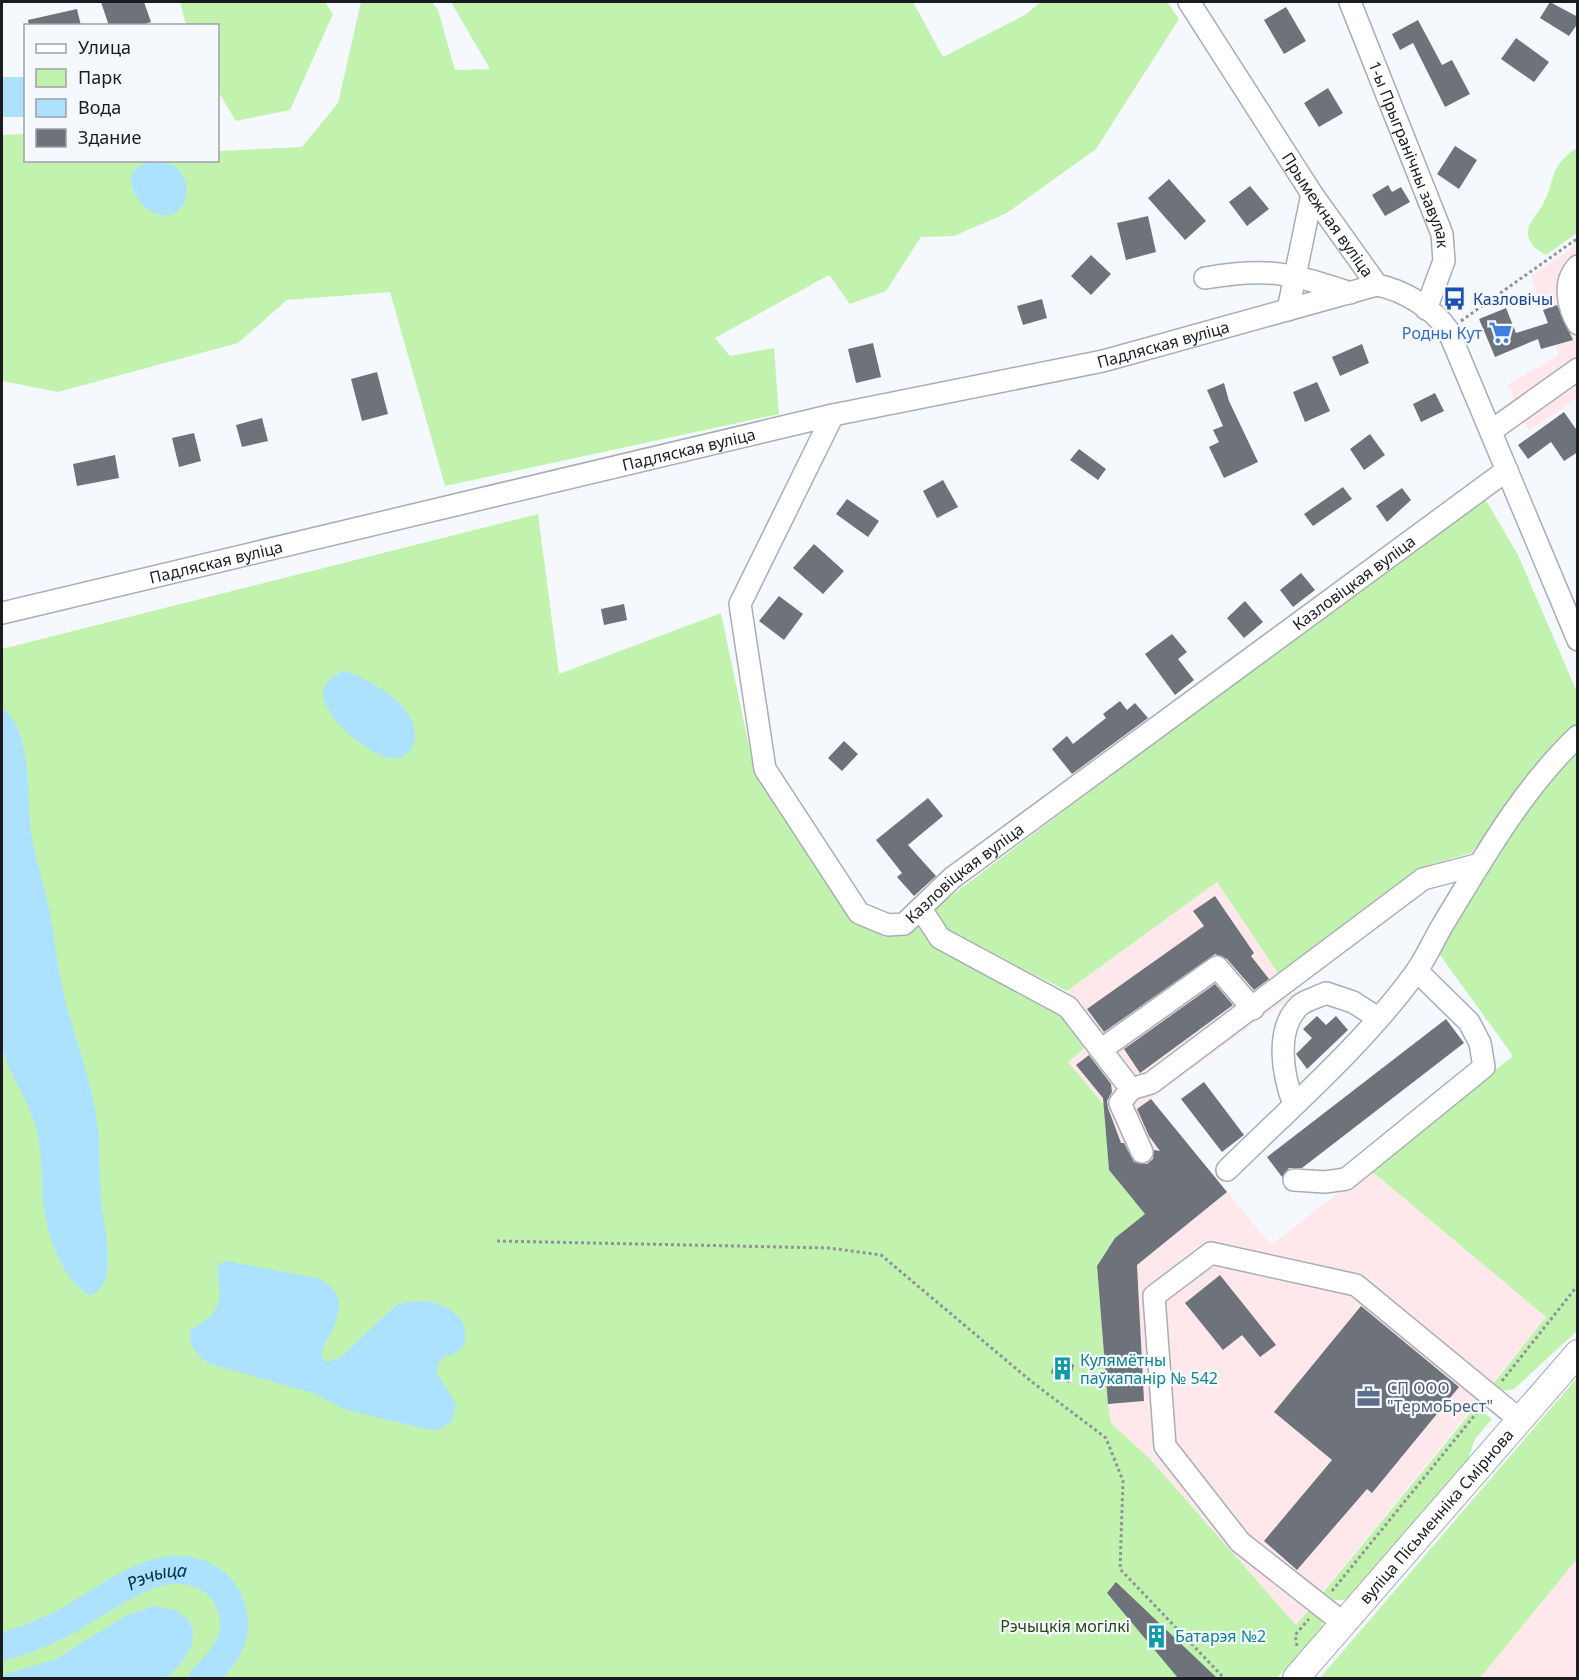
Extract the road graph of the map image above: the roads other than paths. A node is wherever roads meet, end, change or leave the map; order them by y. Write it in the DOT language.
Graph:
graph roads {
  1 [pos="1189,2"];
  2 [pos="1350,2"];
  3 [pos="1312,194"];
  4 [pos="1578,266"];
  5 [pos="1296,275"];
  6 [pos="1205,278"];
  7 [pos="1377,285"];
  8 [pos="1350,293"];
  9 [pos="1426,309"];
  10 [pos="1288,310"];
  11 [pos="1578,324"];
  12 [pos="1578,369"];
  13 [pos="833,416"];
  14 [pos="1491,431"];
  15 [pos="1508,470"];
  16 [pos="2,613"];
  17 [pos="1578,640"];
  18 [pos="1578,736"];
  19 [pos="1479,864"];
  20 [pos="921,909"];
  21 [pos="1417,971"];
  22 [pos="1253,1009"];
  23 [pos="1378,1018"];
  24 [pos="1101,1049"];
  25 [pos="1131,1089"];
  26 [pos="1293,1105"];
  27 [pos="1142,1152"];
  28 [pos="1227,1170"];
  29 [pos="1294,1180"];
  30 [pos="1578,1353"];
  31 [pos="1520,1420"];
  32 [pos="1343,1623"];
  33 [pos="1298,1675"];
  1 -- 3 [label="street, Прымежная вуліца"];
  2 -- 9 [label="street, 1-ы Прыгранічны завулак"];
  3 -- 5 [label="street"];
  3 -- 7 [label="street, Прымежная вуліца"];
  4 -- 11 [label="street"];
  5 -- 6 [label="street"];
  5 -- 8 [label="street"];
  5 -- 10 [label="street"];
  7 -- 8 [label="street, Падляская вуліца"];
  7 -- 9 [label="street, Прымежная вуліца"];
  8 -- 10 [label="street, Падляская вуліца"];
  9 -- 14 [label="street, Прымежная вуліца"];
  10 -- 13 [label="street, Падляская вуліца"];
  12 -- 14 [label="street"];
  13 -- 16 [label="street, Падляская вуліца"];
  13 -- 20 [label="street, Казловіцкая вуліца"];
  14 -- 15 [label="street, Прымежная вуліца"];
  15 -- 17 [label="street, Прымежная вуліца"];
  15 -- 20 [label="street, Казловіцкая вуліца"];
  18 -- 19 [label="street"];
  19 -- 21 [label="street"];
  19 -- 22 [label="street"];
  20 -- 24 [label="street"];
  21 -- 23 [label="street"];
  21 -- 29 [label="street"];
  22 -- 24 [label="street"];
  22 -- 25 [label="street"];
  23 -- 26 [label="street"];
  23 -- 26 [label="street"];
  24 -- 25 [label="street"];
  25 -- 27 [label="street"];
  26 -- 28 [label="street"];
  30 -- 31 [label="main road, вуліца Пісьменніка Смірнова"];
  31 -- 32 [label="main road, вуліца Пісьменніка Смірнова"];
  31 -- 32 [label="street"];
  32 -- 33 [label="main road, вуліца Пісьменніка Смірнова"];
}
